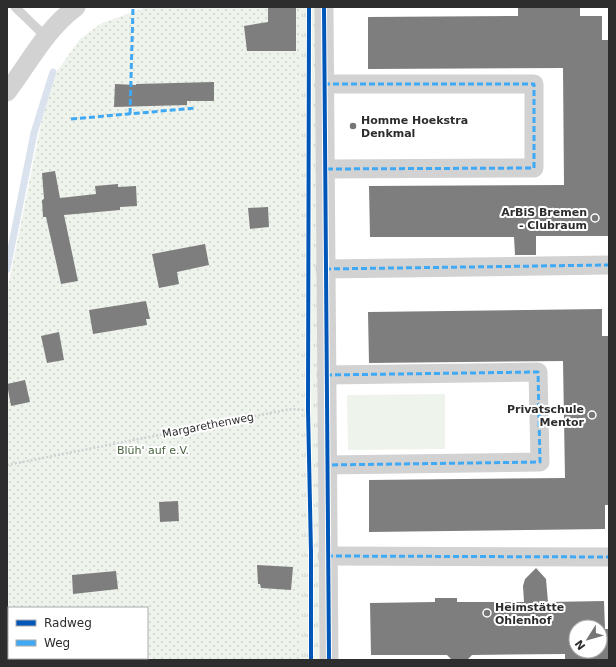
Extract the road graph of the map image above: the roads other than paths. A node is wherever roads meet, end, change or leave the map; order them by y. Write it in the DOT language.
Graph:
graph roads {
  1 [pos="15,7"];
  2 [pos="76,7"];
  3 [pos="324,7"];
  4 [pos="46,37"];
  5 [pos="324,84"];
  6 [pos="7,92"];
  7 [pos="324,169"];
  8 [pos="609,265"];
  9 [pos="325,269"];
  10 [pos="326,375"];
  11 [pos="327,465"];
  12 [pos="327,556"];
  13 [pos="609,557"];
  14 [pos="329,660"];
  1 -- 4 [label="lane"];
  2 -- 4 [label="street"];
  3 -- 5 [label="street"];
  4 -- 6 [label="street"];
  5 -- 7 [label="street"];
  5 -- 7 [label="street"];
  7 -- 9 [label="street"];
  8 -- 9 [label="street"];
  9 -- 10 [label="street"];
  10 -- 11 [label="street"];
  10 -- 11 [label="street"];
  11 -- 12 [label="street"];
  12 -- 13 [label="street"];
  12 -- 14 [label="street"];
}
